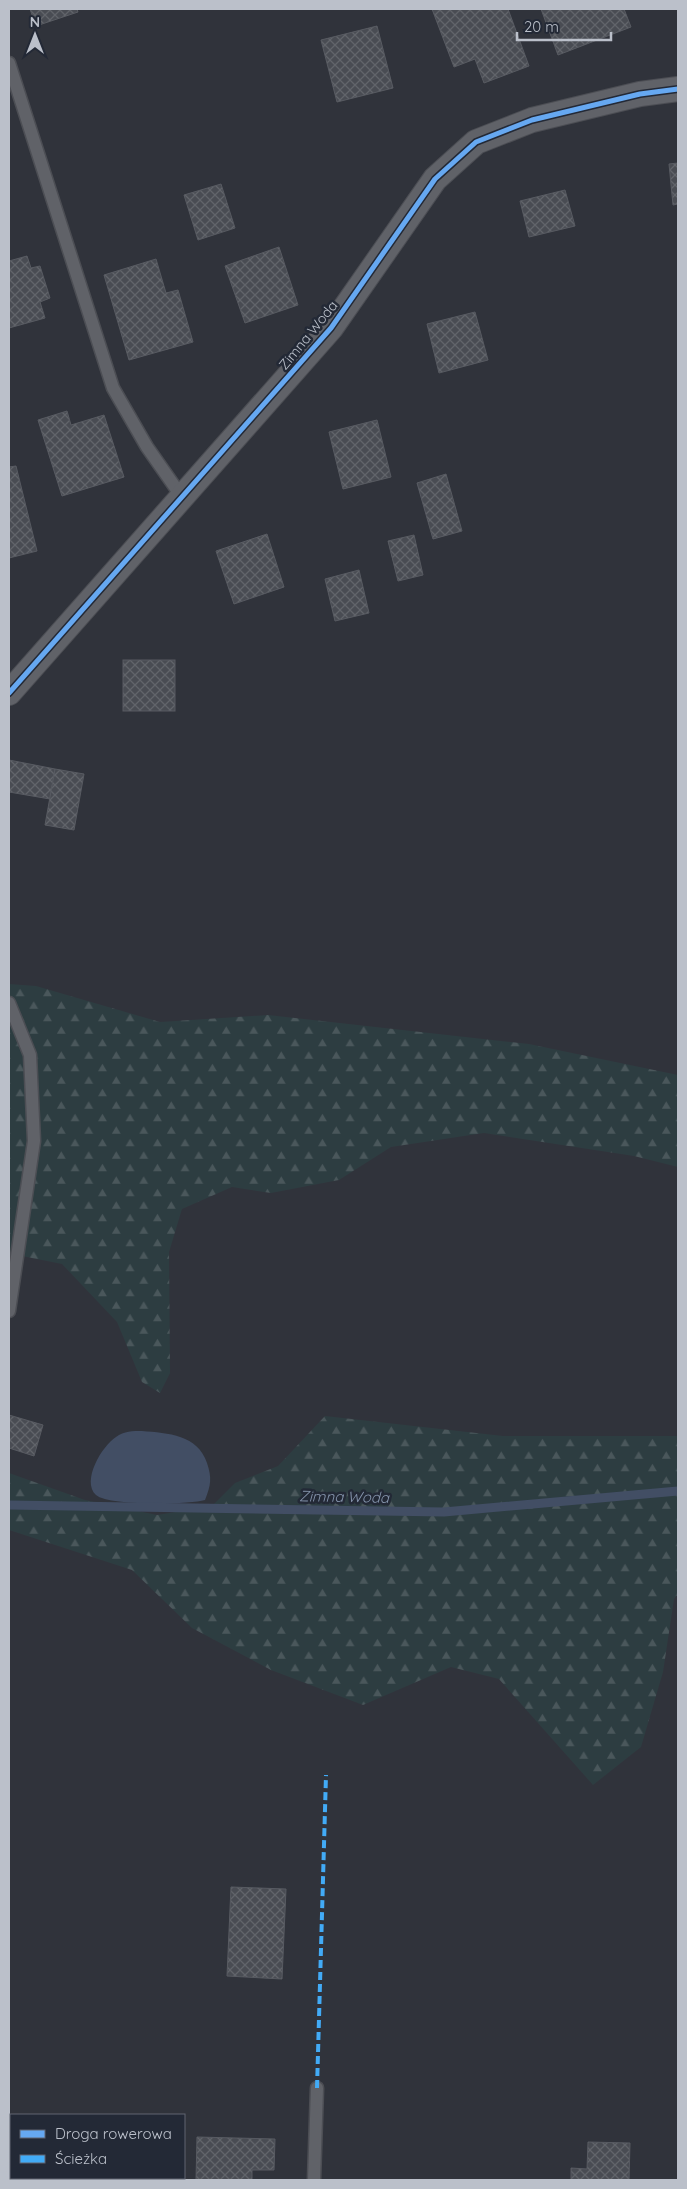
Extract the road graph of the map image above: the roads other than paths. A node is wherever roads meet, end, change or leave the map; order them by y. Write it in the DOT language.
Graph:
graph roads {
  1 [pos="9,63"];
  2 [pos="678,89"];
  3 [pos="182,497"];
  4 [pos="11,687"];
  5 [pos="9,1003"];
  6 [pos="9,1312"];
  7 [pos="317,2088"];
  8 [pos="314,2180"];
  1 -- 3 [label="lane"];
  2 -- 3 [label="street, Zimna Woda"];
  3 -- 4 [label="street, Zimna Woda"];
  5 -- 6 [label="lane"];
  7 -- 8 [label="lane"];
}
